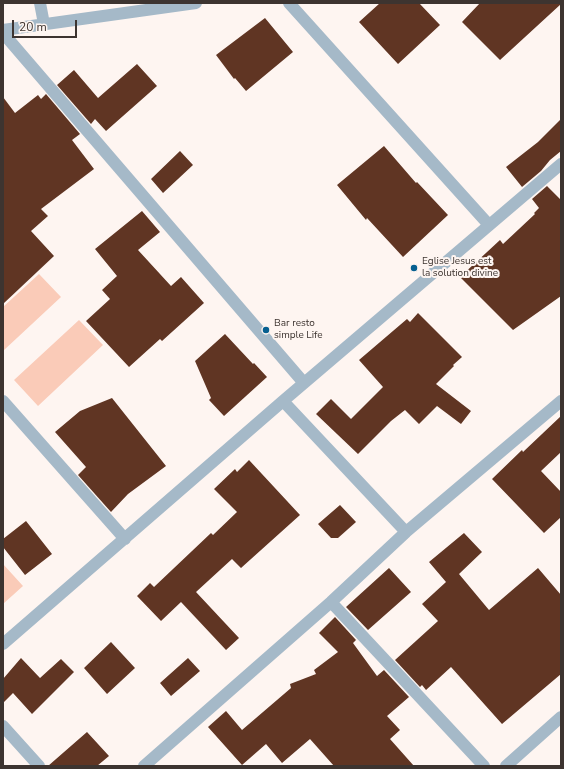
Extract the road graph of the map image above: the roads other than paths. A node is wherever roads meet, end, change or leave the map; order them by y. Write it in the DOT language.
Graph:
graph roads {
  1 [pos="40,3"];
  2 [pos="196,3"];
  3 [pos="290,3"];
  4 [pos="44,24"];
  5 [pos="3,30"];
  6 [pos="3,34"];
  7 [pos="561,164"];
  8 [pos="489,225"];
  9 [pos="304,383"];
  10 [pos="3,401"];
  11 [pos="283,401"];
  12 [pos="561,401"];
  13 [pos="406,532"];
  14 [pos="125,539"];
  15 [pos="331,602"];
  16 [pos="3,644"];
  17 [pos="561,717"];
  18 [pos="3,726"];
  19 [pos="39,766"];
  20 [pos="144,766"];
  21 [pos="484,766"];
  22 [pos="506,766"];
  1 -- 4 [label="street"];
  2 -- 4 [label="street"];
  3 -- 8 [label="street"];
  4 -- 5 [label="street"];
  6 -- 9 [label="street"];
  7 -- 8 [label="street"];
  8 -- 9 [label="street"];
  9 -- 11 [label="street"];
  10 -- 14 [label="street"];
  11 -- 13 [label="street"];
  11 -- 14 [label="street"];
  12 -- 13 [label="street"];
  13 -- 15 [label="street"];
  14 -- 16 [label="street"];
  15 -- 20 [label="street"];
  15 -- 21 [label="street"];
  17 -- 22 [label="street"];
  18 -- 19 [label="street"];
}
